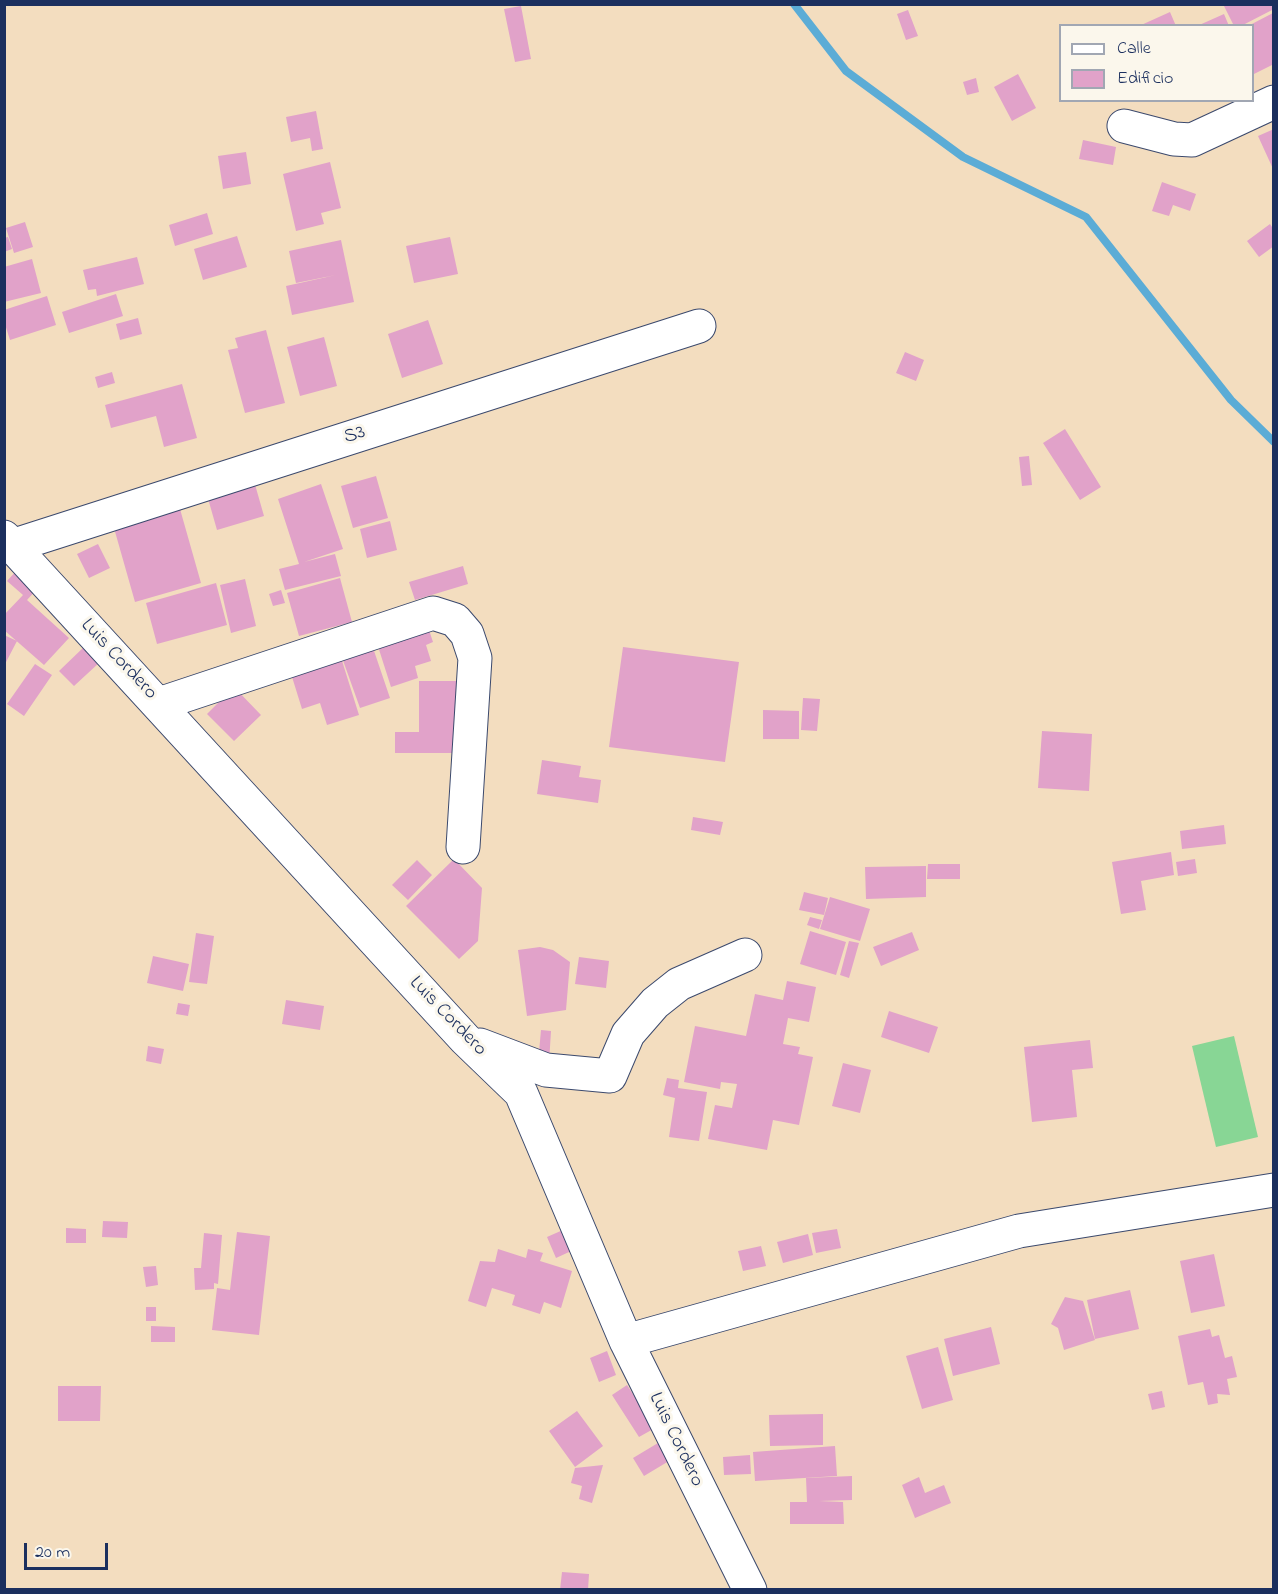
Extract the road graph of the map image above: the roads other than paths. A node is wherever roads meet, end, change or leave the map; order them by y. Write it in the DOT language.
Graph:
graph roads {
  1 [pos="1274,102"];
  2 [pos="1124,126"];
  3 [pos="699,326"];
  4 [pos="8,541"];
  5 [pos="159,704"];
  6 [pos="463,847"];
  7 [pos="745,955"];
  8 [pos="465,1039"];
  9 [pos="1274,1190"];
  10 [pos="626,1341"];
  11 [pos="750,1590"];
  1 -- 2 [label="street"];
  3 -- 4 [label="street, S3"];
  4 -- 5 [label="street, Luis Cordero"];
  5 -- 6 [label="street"];
  5 -- 8 [label="street, Luis Cordero"];
  7 -- 8 [label="street"];
  8 -- 10 [label="street, Luis Cordero"];
  9 -- 10 [label="street"];
  10 -- 11 [label="street, Luis Cordero"];
}
